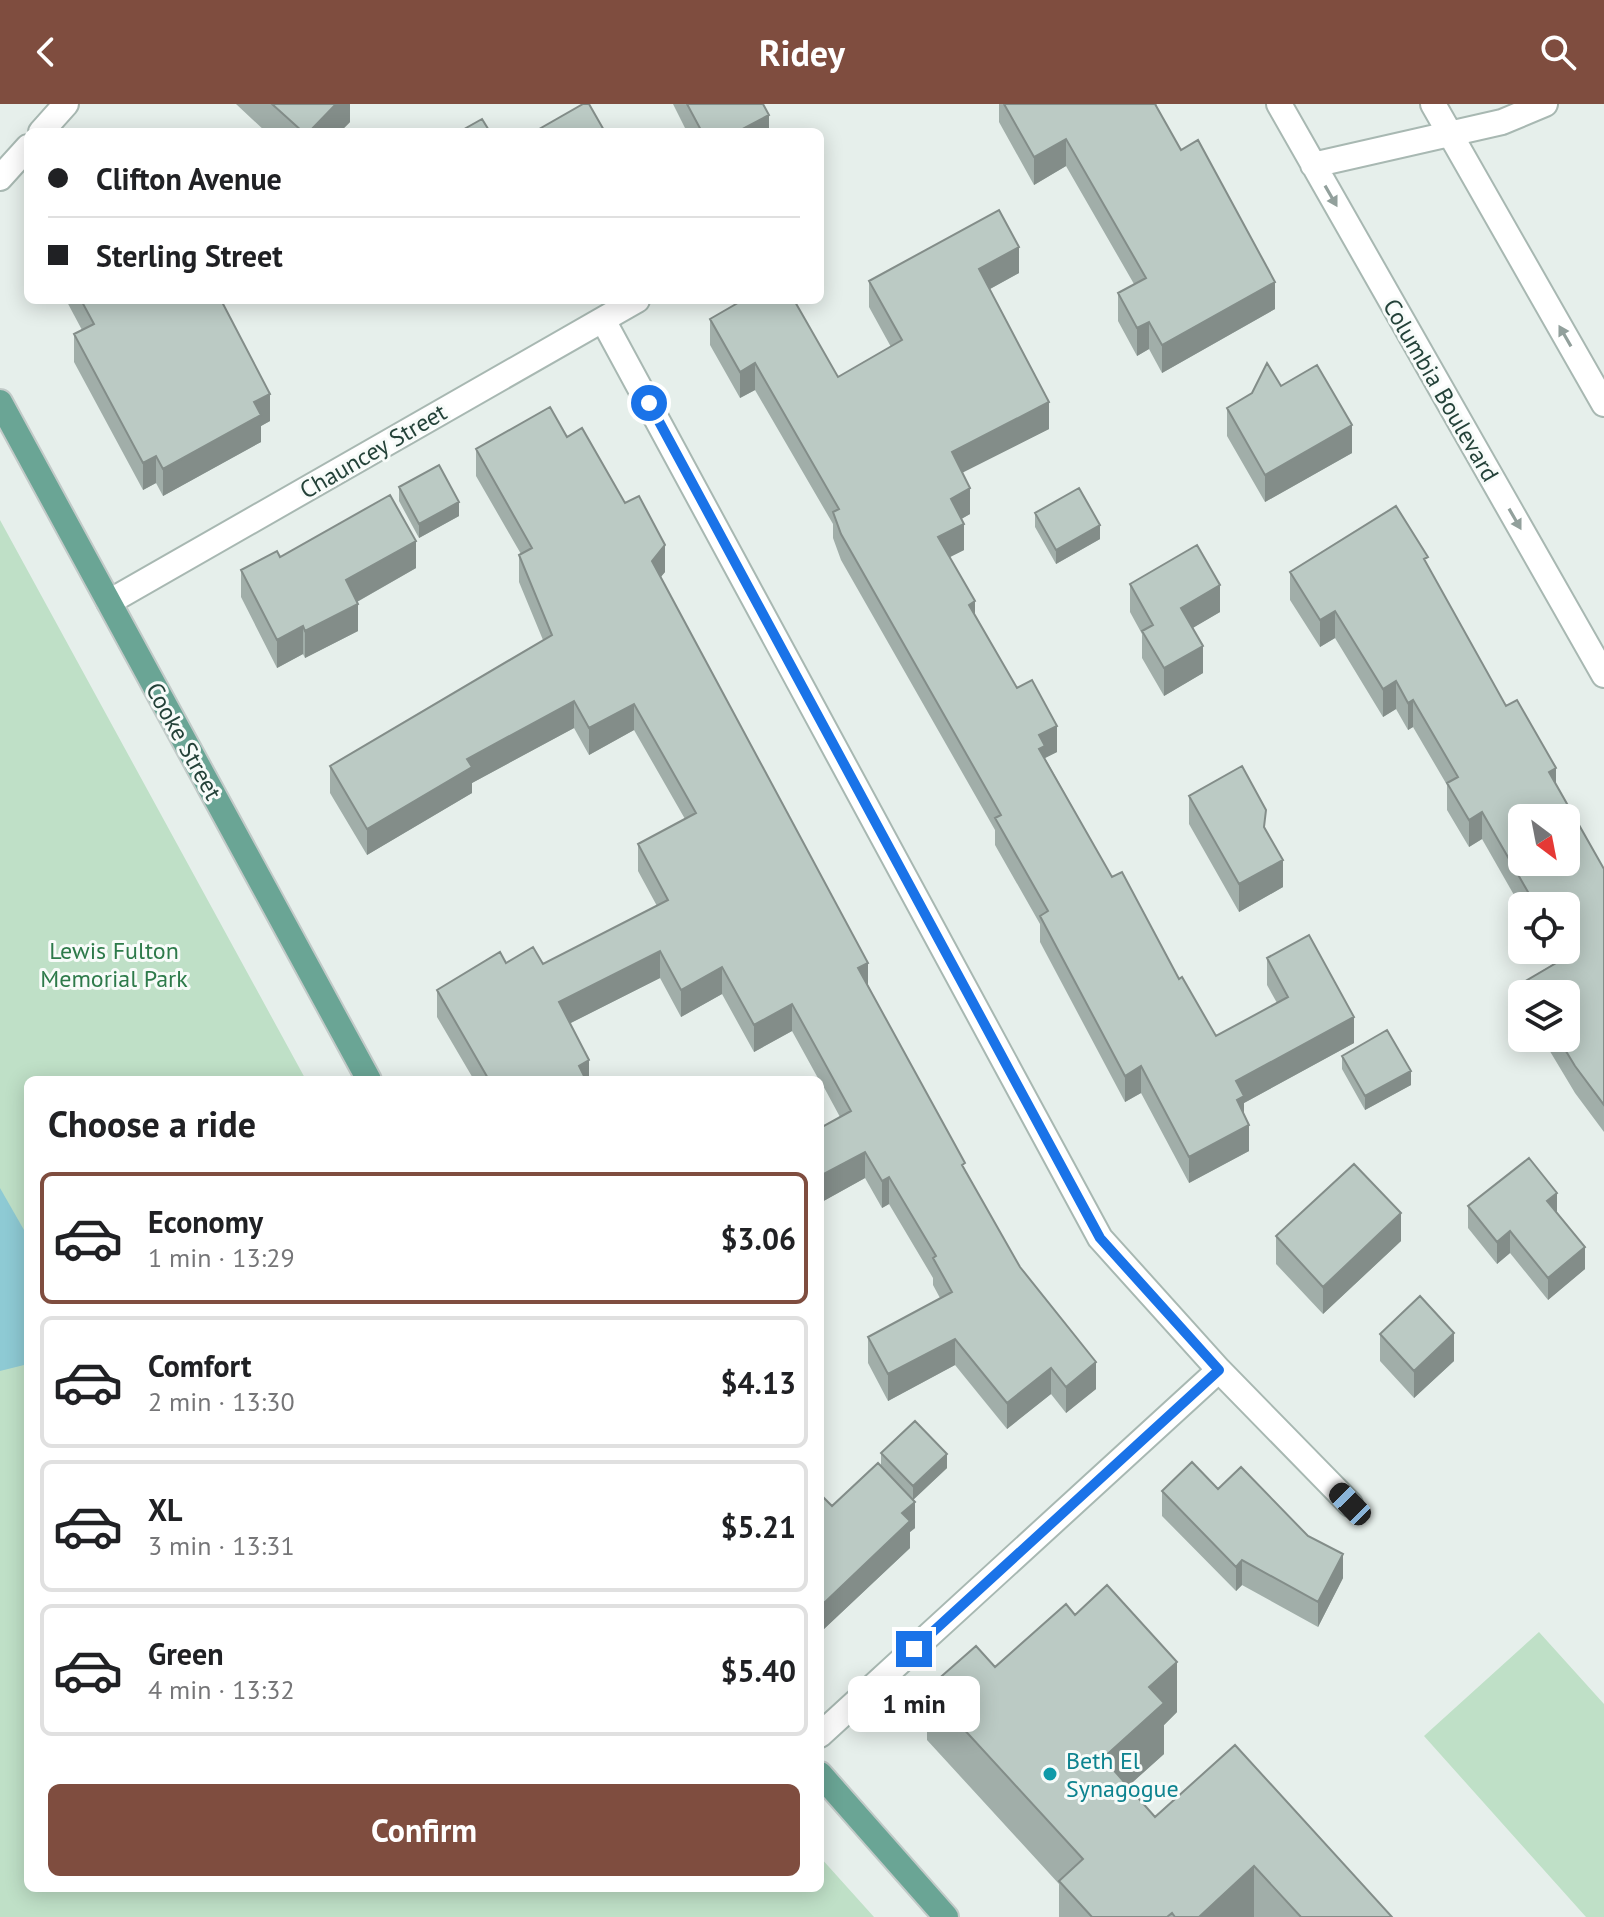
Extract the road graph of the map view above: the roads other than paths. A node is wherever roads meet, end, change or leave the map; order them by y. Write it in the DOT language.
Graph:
graph roads {
  1 [pos="66,104"];
  2 [pos="1279,104"];
  3 [pos="1433,104"];
  4 [pos="1545,104"];
  5 [pos="45,128"];
  6 [pos="1451,135"];
  7 [pos="24,151"];
  8 [pos="1313,165"];
  9 [pos="0,178"];
  10 [pos="630,304"];
  11 [pos="603,320"];
  12 [pos="0,402"];
  13 [pos="1604,404"];
  14 [pos="109,602"];
  15 [pos="1604,675"];
  16 [pos="367,1076"];
  17 [pos="1219,1370"];
  18 [pos="1350,1504"];
  19 [pos="824,1731"];
  20 [pos="824,1779"];
  21 [pos="946,1917"];
  1 -- 5 [label="street"];
  2 -- 8 [label="street, Columbia Boulevard"];
  3 -- 6 [label="street"];
  4 -- 6 [label="street"];
  6 -- 8 [label="street"];
  13 -- 6 [label="street, one-way"];
  7 -- 9 [label="street"];
  8 -- 15 [label="street, Columbia Boulevard, one-way"];
  10 -- 11 [label="street, Chauncey Street"];
  11 -- 14 [label="street, Chauncey Street"];
  11 -- 17 [label="street"];
  12 -- 14 [label="main road, Cooke Street"];
  14 -- 16 [label="main road, Cooke Street"];
  17 -- 18 [label="street"];
  17 -- 19 [label="street"];
  20 -- 21 [label="main road"];
}
